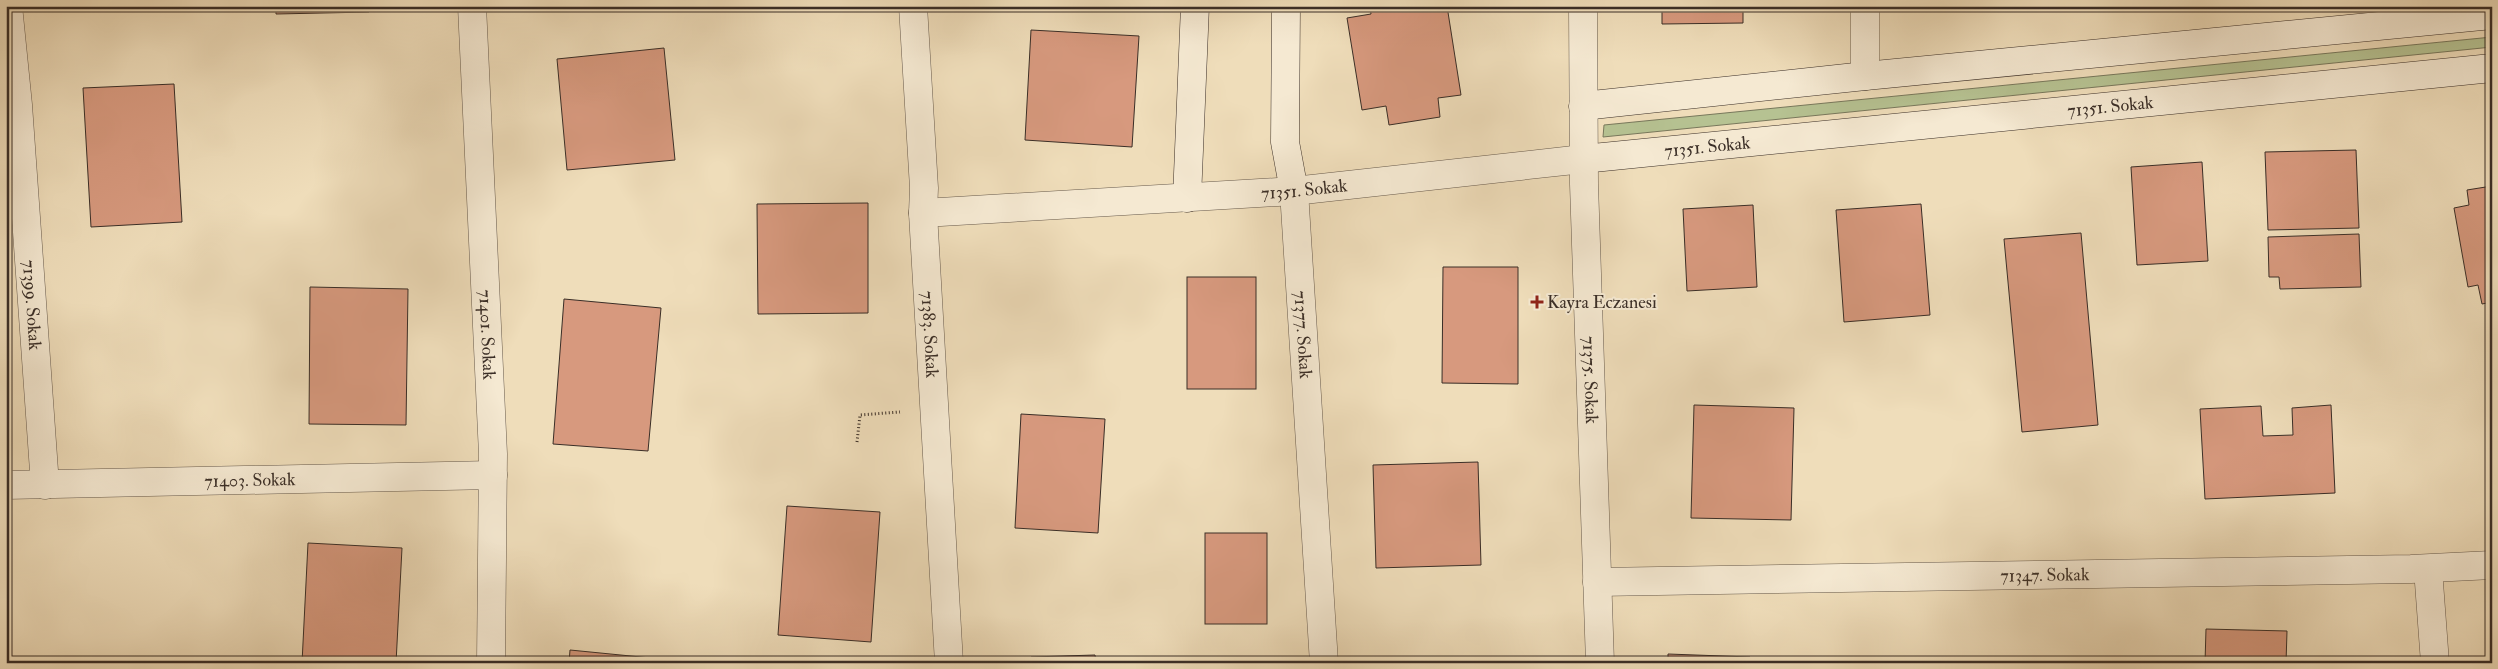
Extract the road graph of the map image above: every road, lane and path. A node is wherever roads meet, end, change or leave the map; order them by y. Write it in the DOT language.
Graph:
graph roads {
  1 [pos="8,6"];
  2 [pos="472,6"];
  3 [pos="913,6"];
  4 [pos="1195,6"];
  5 [pos="1286,6"];
  6 [pos="1583,6"];
  7 [pos="1866,6"];
  8 [pos="2426,14"];
  9 [pos="2492,15"];
  10 [pos="10,66"];
  11 [pos="2492,68"];
  12 [pos="1865,76"];
  13 [pos="1583,106"];
  14 [pos="1584,159"];
  15 [pos="1294,192"];
  16 [pos="1188,198"];
  17 [pos="923,213"];
  18 [pos="904,412"];
  19 [pos="857,442"];
  20 [pos="493,475"];
  21 [pos="6,485"];
  22 [pos="45,485"];
  23 [pos="2492,565"];
  24 [pos="2428,569"];
  25 [pos="1597,582"];
  26 [pos="491,663"];
  27 [pos="949,663"];
  28 [pos="1324,663"];
  29 [pos="1600,663"];
  30 [pos="2435,663"];
  1 -- 10 [label="street, 71399. Sokak"];
  2 -- 20 [label="street, 71401. Sokak"];
  3 -- 17 [label="street, 71383. Sokak"];
  4 -- 16 [label="street"];
  5 -- 15 [label="street, 71377. Sokak"];
  6 -- 13 [label="street, 71375. Sokak"];
  7 -- 12 [label="street"];
  8 -- 9 [label="street"];
  8 -- 12 [label="street"];
  10 -- 22 [label="street, 71399. Sokak"];
  11 -- 14 [label="street, 71351. Sokak"];
  12 -- 13 [label="street"];
  13 -- 14 [label="street, 71375. Sokak"];
  14 -- 15 [label="street, 71351. Sokak"];
  14 -- 25 [label="street, 71375. Sokak"];
  15 -- 16 [label="street, 71351. Sokak"];
  15 -- 28 [label="street, 71377. Sokak"];
  16 -- 17 [label="street, 71351. Sokak"];
  17 -- 27 [label="street, 71383. Sokak"];
  18 -- 19 [label="path"];
  20 -- 22 [label="street, 71403. Sokak"];
  20 -- 26 [label="street, 71401. Sokak"];
  21 -- 22 [label="street, 71403. Sokak"];
  23 -- 24 [label="street, 71347. Sokak"];
  24 -- 25 [label="street, 71347. Sokak"];
  24 -- 30 [label="street"];
  25 -- 29 [label="street, 71375. Sokak"];
}
